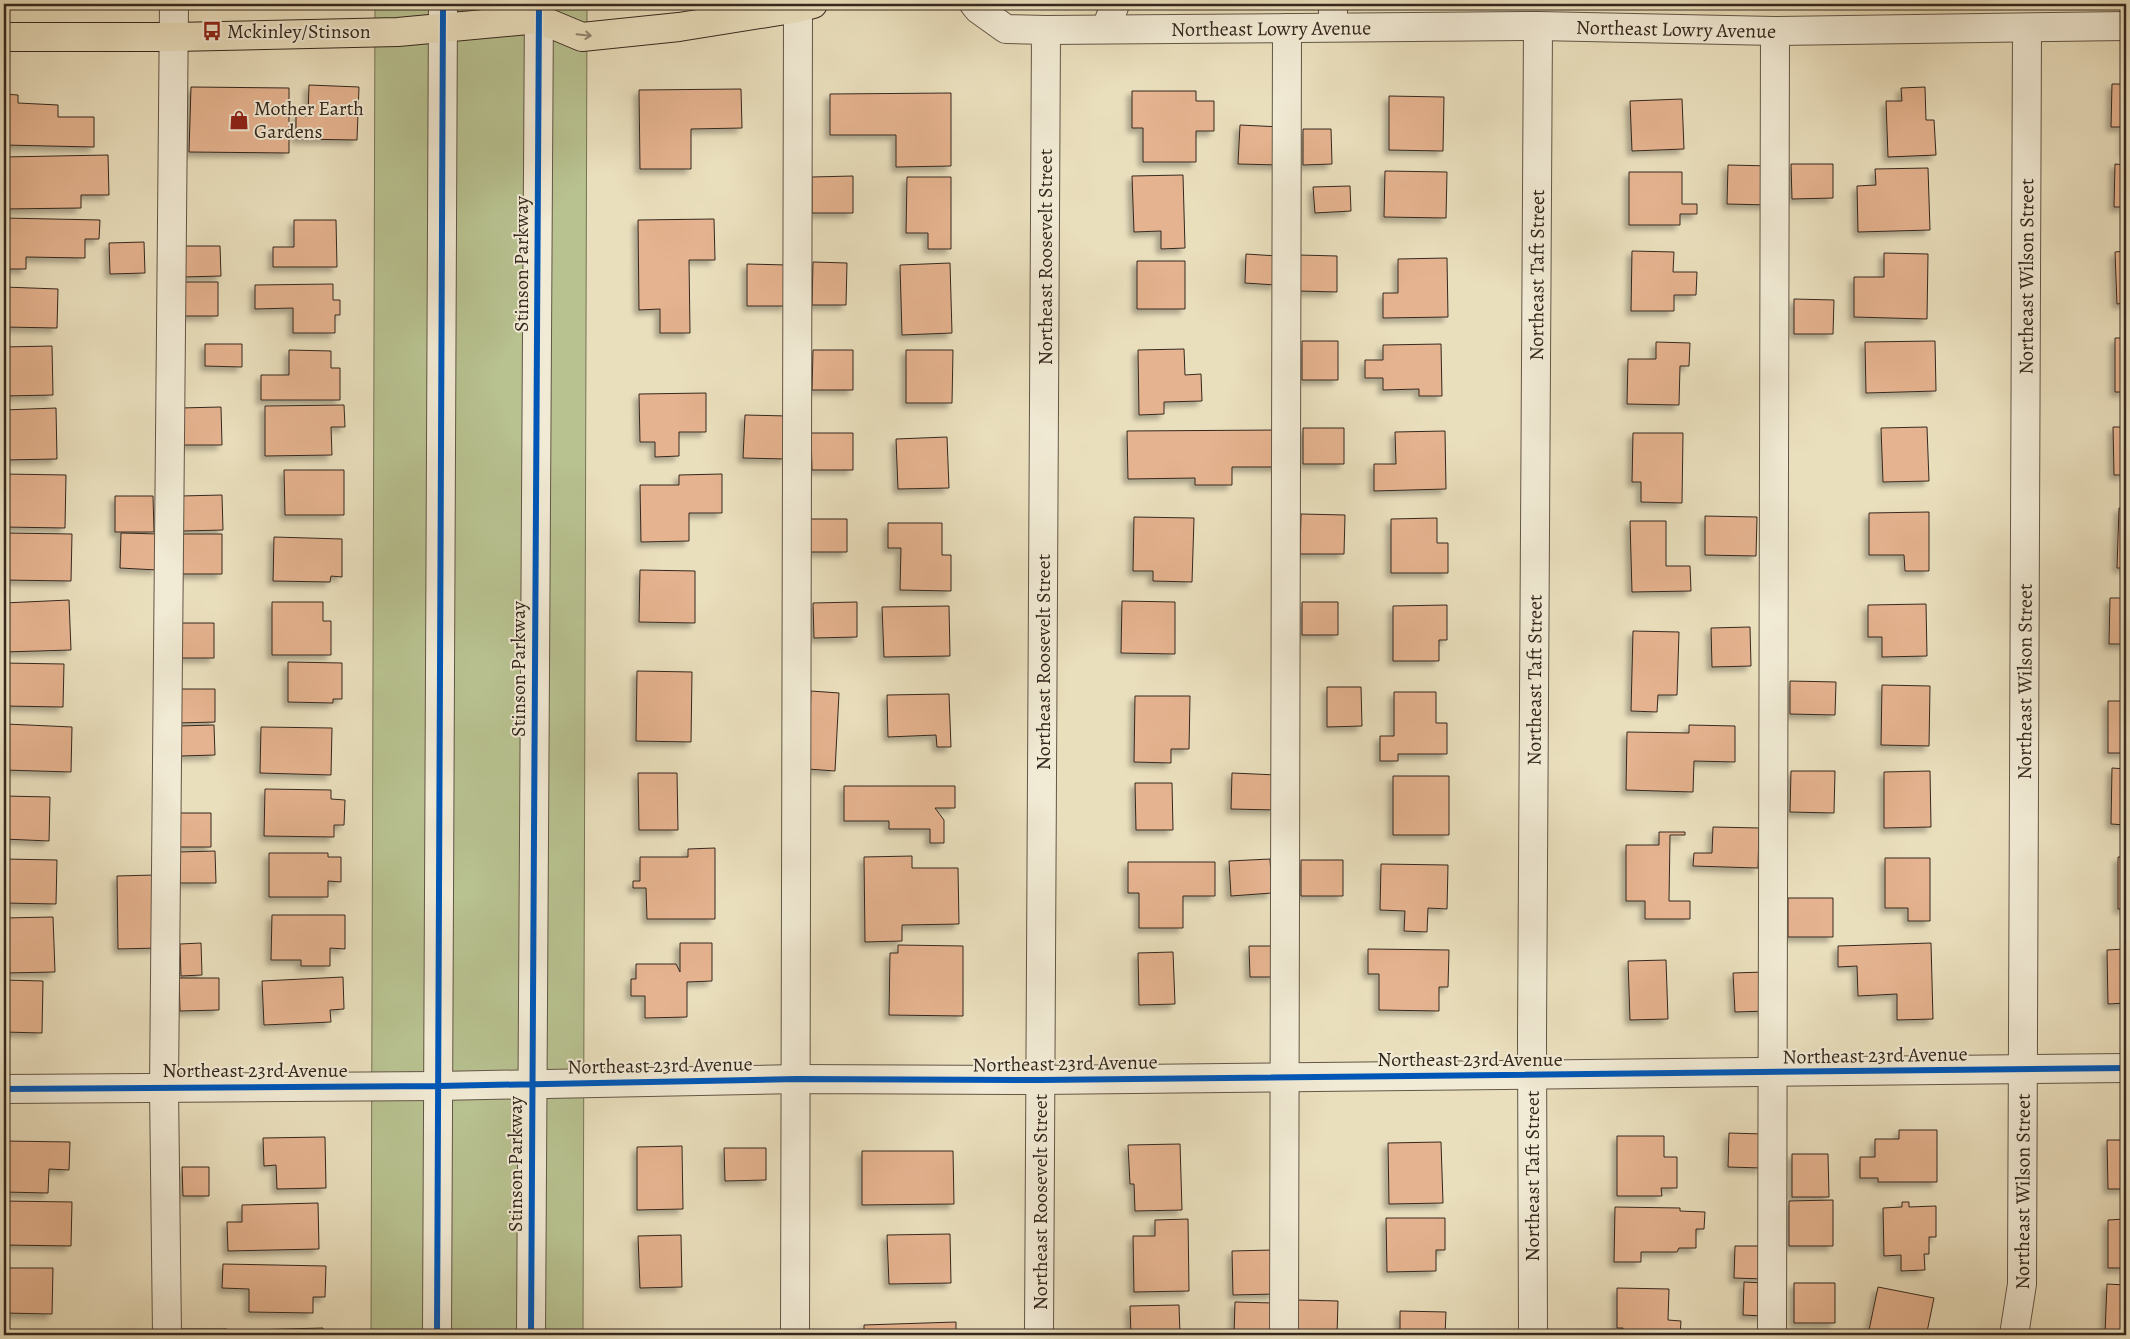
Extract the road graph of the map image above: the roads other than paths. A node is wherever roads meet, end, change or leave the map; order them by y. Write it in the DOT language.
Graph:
graph roads {
  1 [pos="174,4"];
  2 [pos="561,4"];
  3 [pos="974,4"];
  4 [pos="1115,4"];
  5 [pos="806,6"];
  6 [pos="539,11"];
  7 [pos="443,15"];
  8 [pos="1333,15"];
  9 [pos="1583,15"];
  10 [pos="1538,26"];
  11 [pos="2126,26"];
  12 [pos="1287,28"];
  13 [pos="2027,28"];
  14 [pos="1106,29"];
  15 [pos="1046,30"];
  16 [pos="1775,30"];
  17 [pos="4,37"];
  18 [pos="174,37"];
  19 [pos="2126,1068"];
  20 [pos="2021,1069"];
  21 [pos="1774,1072"];
  22 [pos="1532,1075"];
  23 [pos="1284,1076"];
  24 [pos="797,1080"];
  25 [pos="1040,1080"];
  26 [pos="532,1084"];
  27 [pos="438,1086"];
  28 [pos="164,1087"];
  29 [pos="4,1089"];
  30 [pos="166,1335"];
  31 [pos="437,1335"];
  32 [pos="530,1335"];
  33 [pos="795,1335"];
  34 [pos="1039,1335"];
  35 [pos="1284,1335"];
  36 [pos="1533,1335"];
  37 [pos="1772,1335"];
  38 [pos="2014,1335"];
  1 -- 18 [label="street"];
  2 -- 6 [label="main road"];
  3 -- 15 [label="street"];
  4 -- 14 [label="street"];
  6 -- 5 [label="main road, one-way"];
  5 -- 24 [label="street"];
  6 -- 7 [label="main road"];
  6 -- 26 [label="street, Stinson Parkway"];
  7 -- 18 [label="main road"];
  7 -- 27 [label="street"];
  8 -- 10 [label="street, Northeast Lowry Avenue"];
  8 -- 12 [label="street, Northeast Lowry Avenue"];
  9 -- 10 [label="street, Northeast Lowry Avenue"];
  9 -- 16 [label="street, Northeast Lowry Avenue"];
  10 -- 22 [label="street, Northeast Taft Street"];
  11 -- 13 [label="street, Northeast Lowry Avenue"];
  12 -- 14 [label="street, Northeast Lowry Avenue"];
  12 -- 23 [label="street"];
  13 -- 16 [label="street, Northeast Lowry Avenue"];
  13 -- 20 [label="street, Northeast Wilson Street"];
  14 -- 15 [label="street, Northeast Lowry Avenue"];
  15 -- 25 [label="street, Northeast Roosevelt Street"];
  16 -- 21 [label="street"];
  17 -- 18 [label="main road"];
  18 -- 28 [label="street"];
  19 -- 20 [label="street, Northeast 23rd Avenue"];
  20 -- 21 [label="street, Northeast 23rd Avenue"];
  20 -- 38 [label="street, Northeast Wilson Street"];
  21 -- 22 [label="street, Northeast 23rd Avenue"];
  21 -- 37 [label="street"];
  22 -- 23 [label="street, Northeast 23rd Avenue"];
  22 -- 36 [label="street, Northeast Taft Street"];
  23 -- 25 [label="street, Northeast 23rd Avenue"];
  23 -- 35 [label="street"];
  24 -- 25 [label="street, Northeast 23rd Avenue"];
  24 -- 26 [label="street, Northeast 23rd Avenue"];
  24 -- 33 [label="street"];
  25 -- 34 [label="street, Northeast Roosevelt Street"];
  26 -- 27 [label="street, Northeast 23rd Avenue"];
  26 -- 32 [label="street, Stinson Parkway"];
  27 -- 28 [label="street, Northeast 23rd Avenue"];
  27 -- 31 [label="street"];
  28 -- 29 [label="street, Northeast 23rd Avenue"];
  28 -- 30 [label="street"];
}
